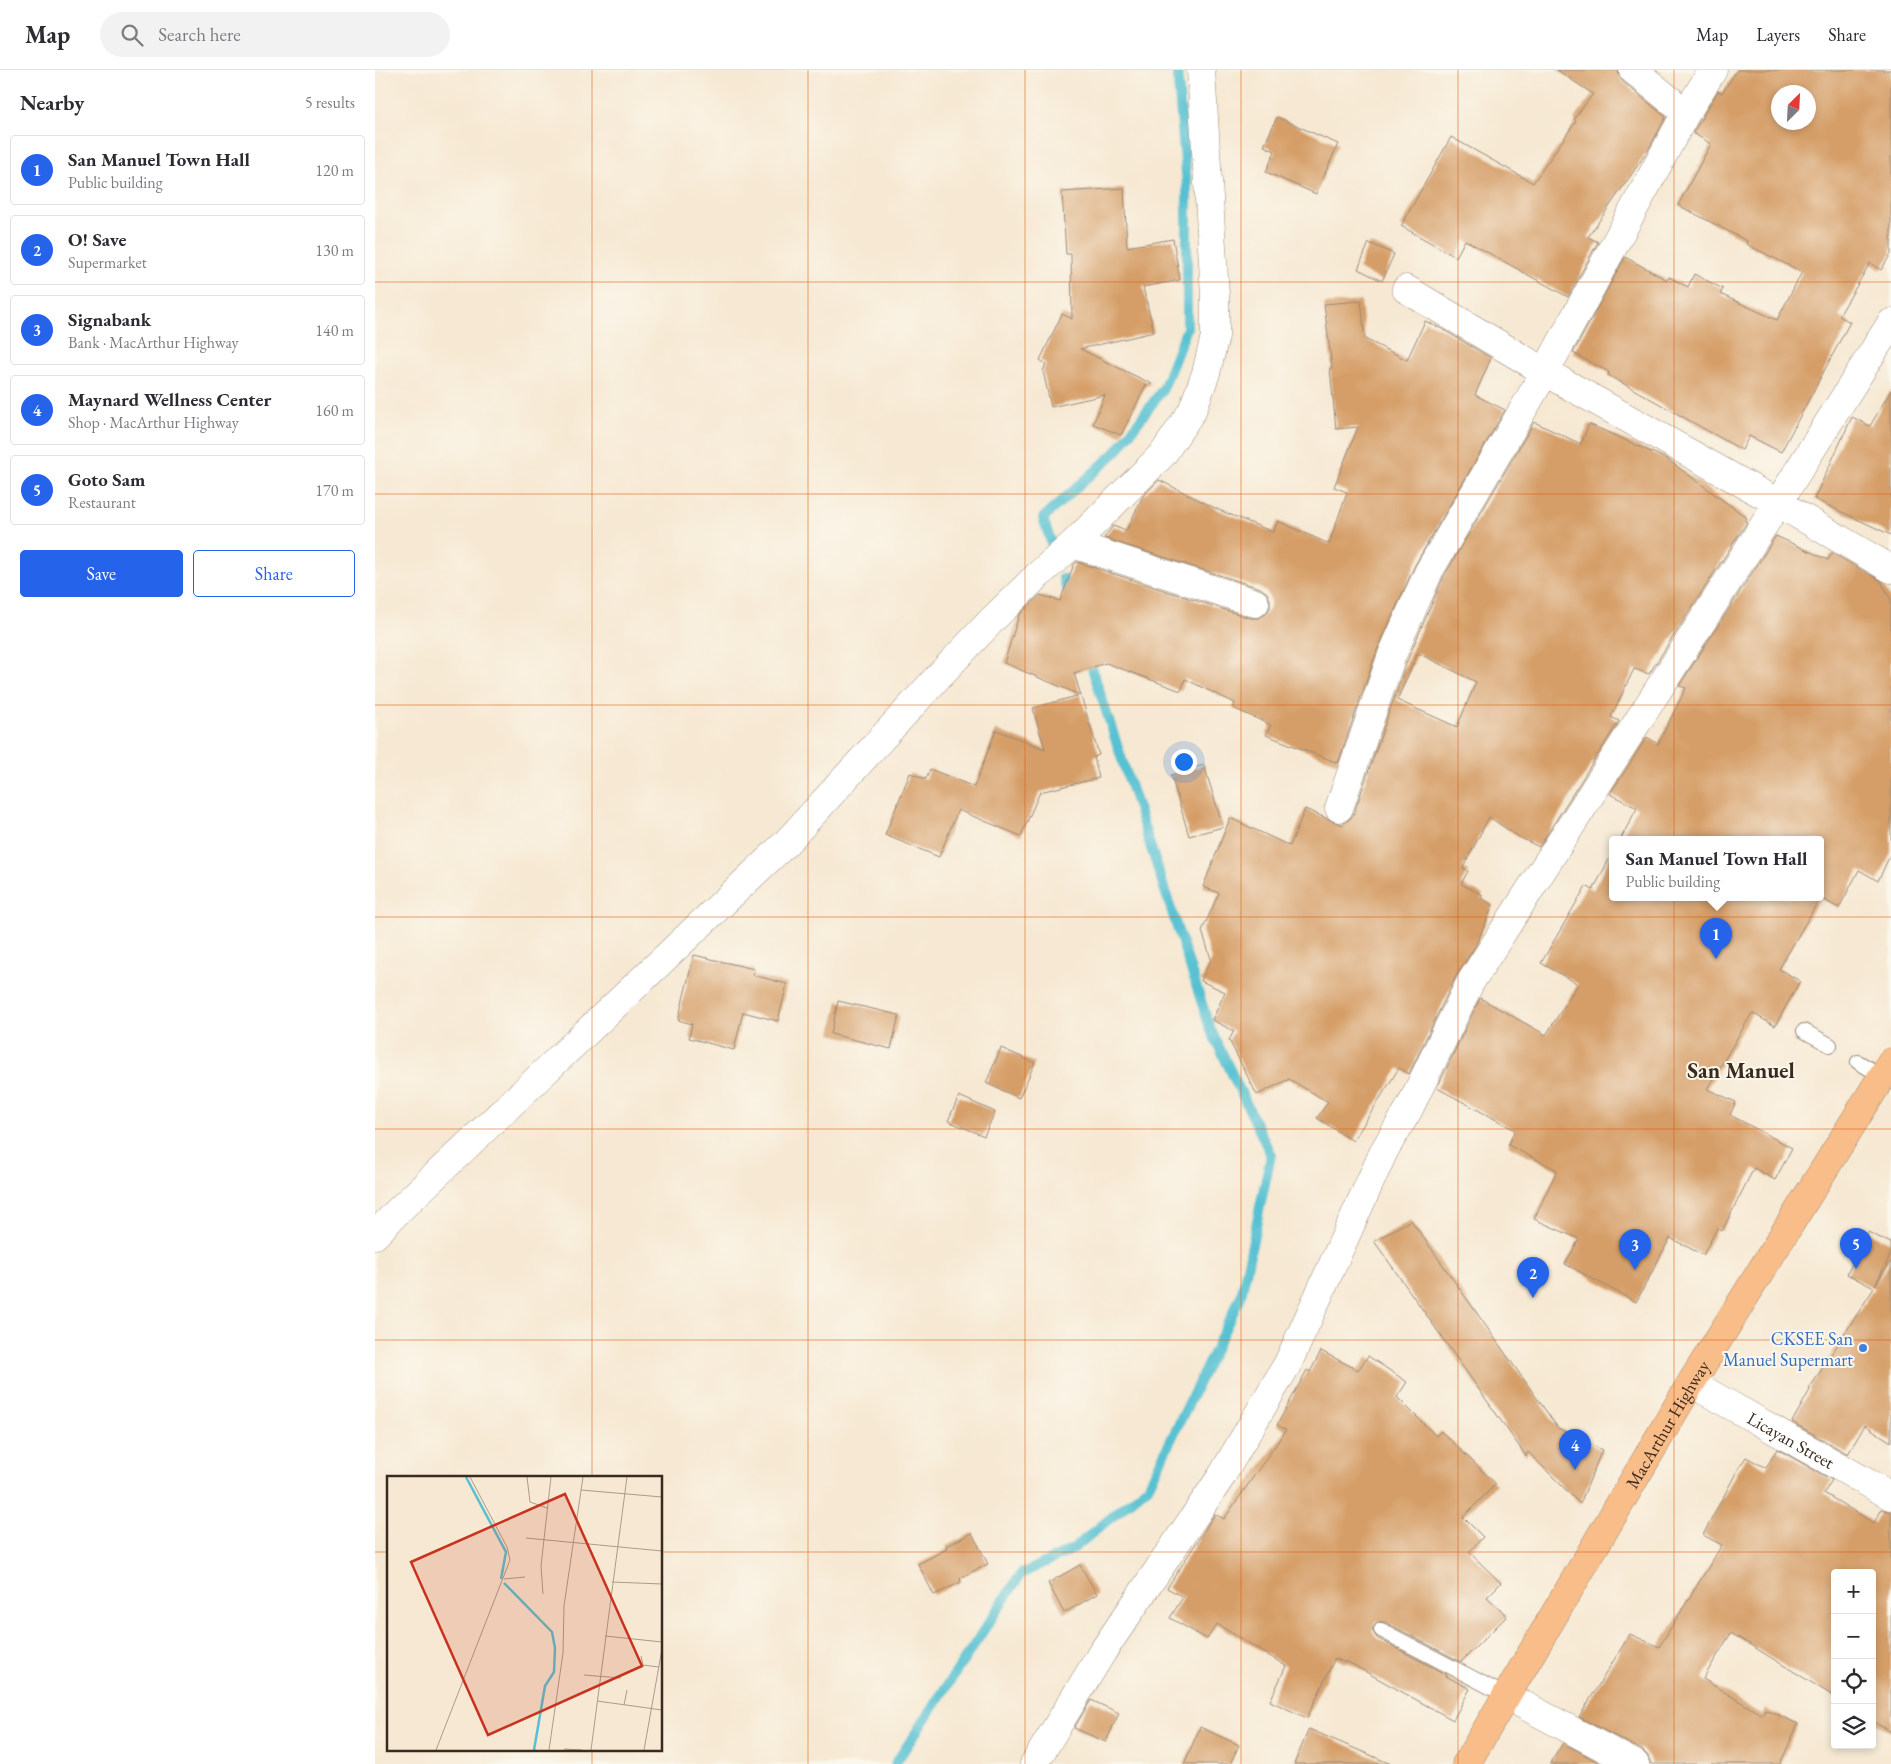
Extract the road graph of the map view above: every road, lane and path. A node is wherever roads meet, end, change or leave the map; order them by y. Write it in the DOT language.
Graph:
graph roads {
  1 [pos="1201,70"];
  2 [pos="1633,70"];
  3 [pos="1713,70"];
  4 [pos="1686,113"];
  5 [pos="1406,288"];
  6 [pos="1891,323"];
  7 [pos="1545,372"];
  8 [pos="1778,503"];
  9 [pos="1073,544"];
  10 [pos="1891,569"];
  11 [pos="1255,603"];
  12 [pos="1339,808"];
  13 [pos="1804,1031"];
  14 [pos="1830,1045"];
  15 [pos="1858,1062"];
  16 [pos="1887,1070"];
  17 [pos="375,1235"];
  18 [pos="1691,1383"];
  19 [pos="1891,1496"];
  20 [pos="1381,1630"];
  21 [pos="1507,1696"];
  22 [pos="1034,1764"];
  23 [pos="1466,1764"];
  24 [pos="1635,1764"];
  1 -- 9 [label="street"];
  2 -- 4 [label="street"];
  3 -- 4 [label="street"];
  4 -- 7 [label="street"];
  5 -- 7 [label="street"];
  6 -- 8 [label="street"];
  7 -- 8 [label="street"];
  7 -- 12 [label="street"];
  8 -- 10 [label="street"];
  8 -- 22 [label="street"];
  9 -- 11 [label="street"];
  9 -- 17 [label="street"];
  13 -- 14 [label="lane"];
  15 -- 16 [label="lane"];
  16 -- 18 [label="highway, MacArthur Highway"];
  18 -- 19 [label="street, Licayan Street"];
  18 -- 21 [label="highway, MacArthur Highway"];
  20 -- 21 [label="lane"];
  21 -- 23 [label="highway, MacArthur Highway"];
  21 -- 24 [label="street"];
}
